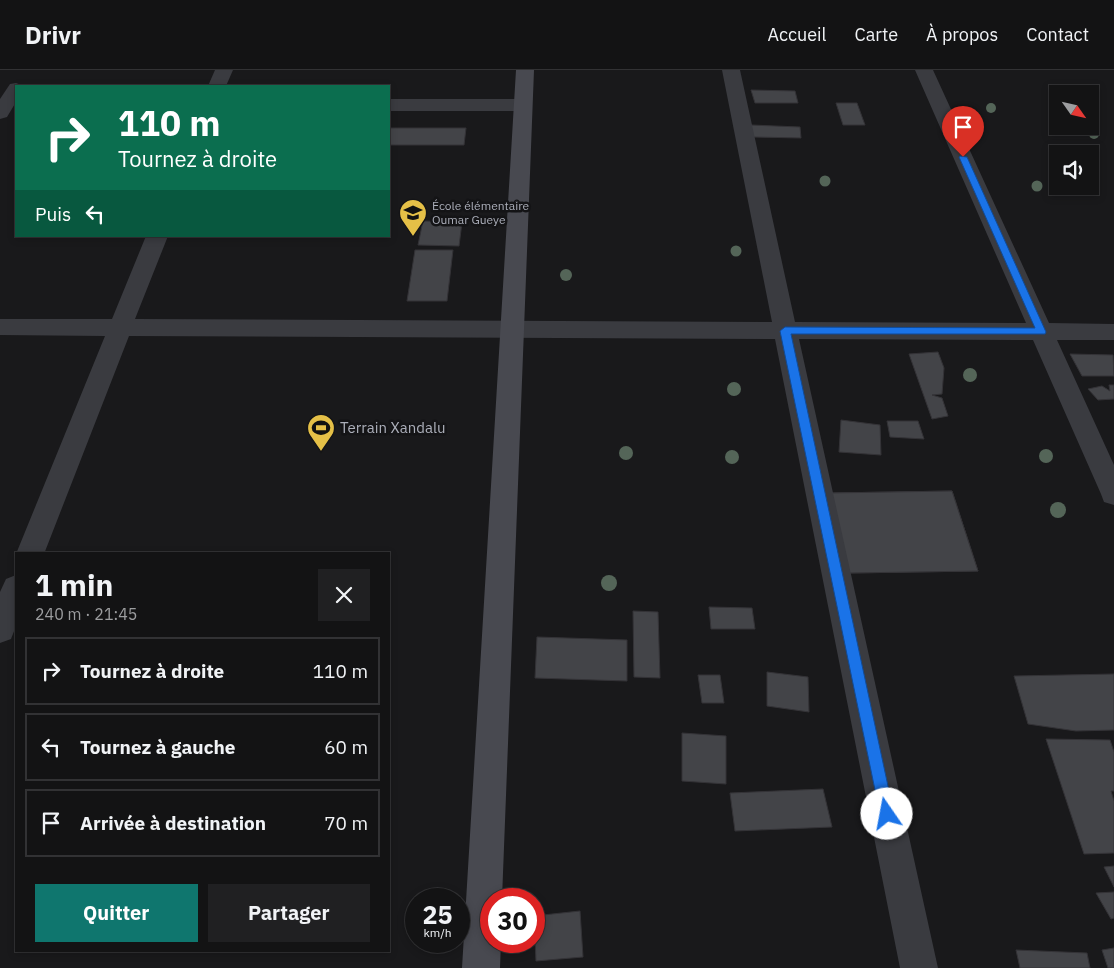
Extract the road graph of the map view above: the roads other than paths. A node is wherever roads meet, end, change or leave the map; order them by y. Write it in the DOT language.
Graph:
graph roads {
  1 [pos="28,70"];
  2 [pos="224,70"];
  3 [pos="524,70"];
  4 [pos="731,70"];
  5 [pos="924,70"];
  6 [pos="18,85"];
  7 [pos="218,85"];
  8 [pos="15,90"];
  9 [pos="390,104"];
  10 [pos="523,105"];
  11 [pos="0,113"];
  12 [pos="157,237"];
  13 [pos="0,327"];
  14 [pos="121,328"];
  15 [pos="512,329"];
  16 [pos="785,331"];
  17 [pos="1041,332"];
  18 [pos="1114,332"];
  19 [pos="1114,494"];
  20 [pos="31,552"];
  21 [pos="15,591"];
  22 [pos="0,629"];
  23 [pos="481,968"];
  24 [pos="919,968"];
  1 -- 6 [label="street"];
  2 -- 7 [label="street"];
  3 -- 10 [label="main road"];
  4 -- 16 [label="street"];
  5 -- 17 [label="street"];
  8 -- 11 [label="street"];
  9 -- 10 [label="street"];
  10 -- 15 [label="main road"];
  12 -- 14 [label="street"];
  13 -- 14 [label="street"];
  14 -- 15 [label="street"];
  14 -- 20 [label="street"];
  15 -- 16 [label="street"];
  15 -- 23 [label="main road"];
  16 -- 17 [label="street"];
  16 -- 24 [label="street"];
  17 -- 18 [label="street"];
  17 -- 19 [label="street"];
  21 -- 22 [label="street"];
}
